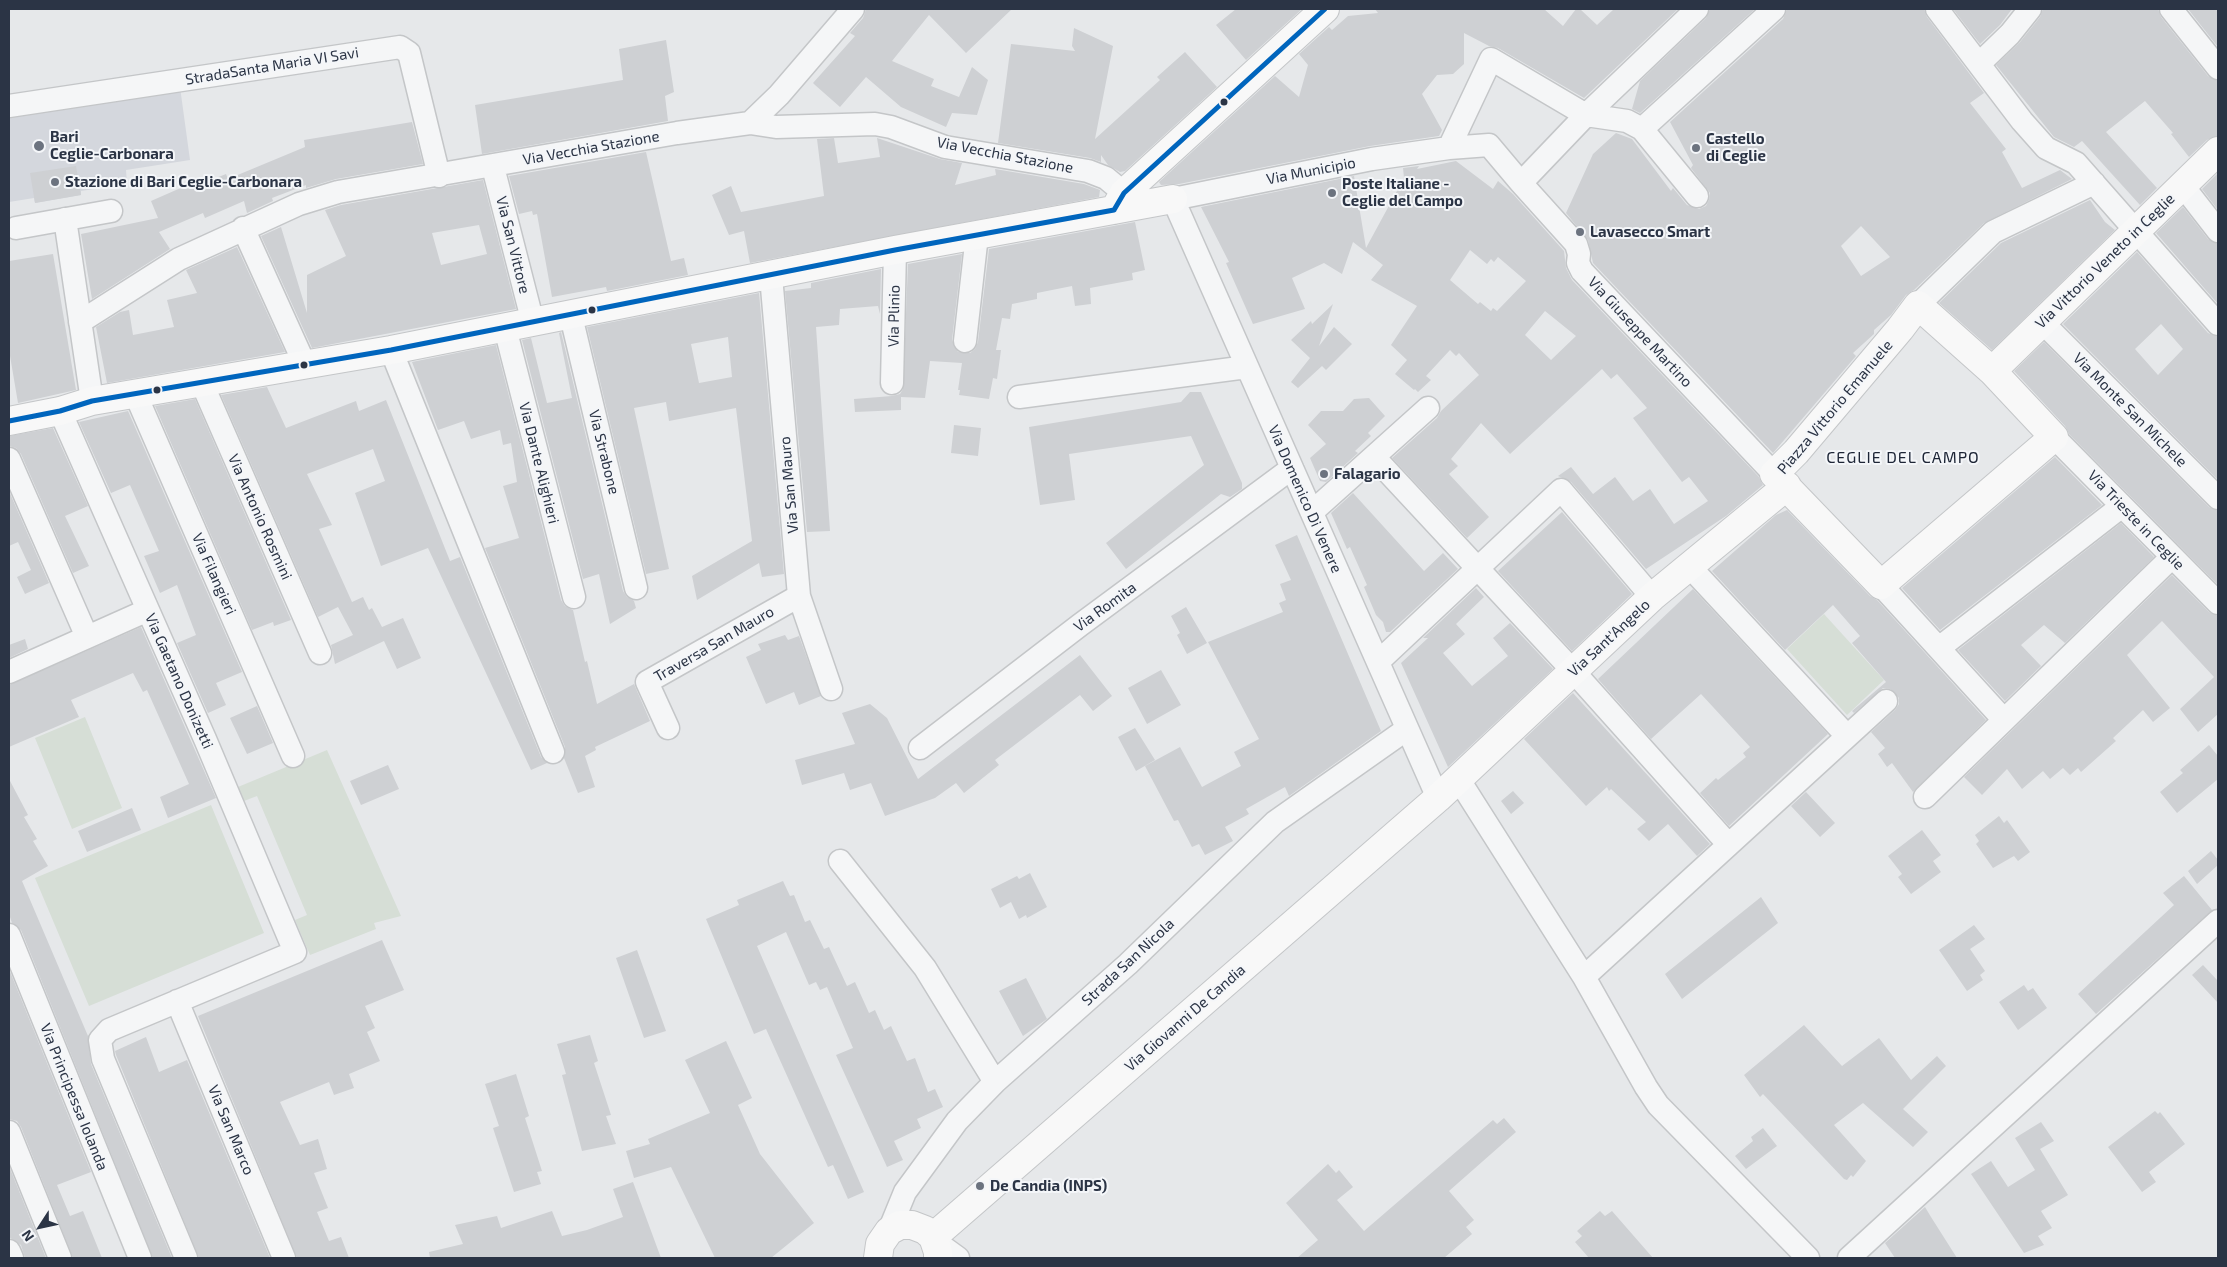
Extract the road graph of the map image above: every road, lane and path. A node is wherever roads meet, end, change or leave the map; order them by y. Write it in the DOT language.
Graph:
graph roads {
  1 [pos="853,9"];
  2 [pos="1325,9"];
  3 [pos="1697,9"];
  4 [pos="1774,9"];
  5 [pos="1937,9"];
  6 [pos="2030,9"];
  7 [pos="2171,9"];
  8 [pos="1979,64"];
  9 [pos="2218,68"];
  10 [pos="9,106"];
  11 [pos="1586,115"];
  12 [pos="750,123"];
  13 [pos="1642,129"];
  14 [pos="1449,148"];
  15 [pos="2218,151"];
  16 [pos="1529,162"];
  17 [pos="493,166"];
  18 [pos="438,176"];
  19 [pos="1520,183"];
  20 [pos="2094,183"];
  21 [pos="2183,186"];
  22 [pos="1697,196"];
  23 [pos="1173,199"];
  24 [pos="1119,202"];
  25 [pos="111,210"];
  26 [pos="65,219"];
  27 [pos="16,228"];
  28 [pos="243,228"];
  29 [pos="2136,230"];
  30 [pos="2218,231"];
  31 [pos="977,235"];
  32 [pos="895,250"];
  33 [pos="771,276"];
  34 [pos="1918,305"];
  35 [pos="571,316"];
  36 [pos="80,322"];
  37 [pos="2042,322"];
  38 [pos="533,323"];
  39 [pos="2218,324"];
  40 [pos="505,328"];
  41 [pos="965,341"];
  42 [pos="391,350"];
  43 [pos="305,365"];
  44 [pos="1247,367"];
  45 [pos="1992,371"];
  46 [pos="201,381"];
  47 [pos="892,383"];
  48 [pos="135,393"];
  49 [pos="1019,397"];
  50 [pos="92,401"];
  51 [pos="1428,408"];
  52 [pos="60,411"];
  53 [pos="9,421"];
  54 [pos="2054,436"];
  55 [pos="1374,457"];
  56 [pos="9,459"];
  57 [pos="1292,468"];
  58 [pos="1780,480"];
  59 [pos="2218,498"];
  60 [pos="2122,506"];
  61 [pos="1312,512"];
  62 [pos="2172,557"];
  63 [pos="1690,567"];
  64 [pos="1479,569"];
  65 [pos="1881,582"];
  66 [pos="636,588"];
  67 [pos="799,596"];
  68 [pos="574,597"];
  69 [pos="1652,598"];
  70 [pos="2218,604"];
  71 [pos="148,610"];
  72 [pos="87,637"];
  73 [pos="1939,648"];
  74 [pos="320,653"];
  75 [pos="1378,662"];
  76 [pos="9,672"];
  77 [pos="1574,672"];
  78 [pos="831,689"];
  79 [pos="1886,701"];
  80 [pos="2004,720"];
  81 [pos="668,728"];
  82 [pos="1407,729"];
  83 [pos="1847,736"];
  84 [pos="920,748"];
  85 [pos="554,752"];
  86 [pos="293,756"];
  87 [pos="1459,780"];
  88 [pos="1925,796"];
  89 [pos="1438,798"];
  90 [pos="1728,844"];
  91 [pos="840,862"];
  92 [pos="2218,921"];
  93 [pos="9,935"];
  94 [pos="1584,977"];
  95 [pos="178,1001"];
  96 [pos="995,1082"];
  97 [pos="9,1132"];
  98 [pos="889,1231"];
  99 [pos="935,1246"];
  100 [pos="9,1251"];
  101 [pos="12,1258"];
  102 [pos="60,1258"];
  103 [pos="140,1258"];
  104 [pos="186,1258"];
  105 [pos="284,1258"];
  106 [pos="878,1258"];
  107 [pos="958,1258"];
  108 [pos="1808,1258"];
  109 [pos="1849,1258"];
  1 -- 12 [label="street"];
  2 -- 24 [label="street"];
  3 -- 11 [label="street"];
  4 -- 13 [label="street"];
  5 -- 8 [label="street"];
  6 -- 8 [label="street"];
  7 -- 9 [label="street"];
  8 -- 20 [label="street"];
  10 -- 18 [label="street, StradaSanta Maria VI Savi"];
  11 -- 13 [label="street"];
  11 -- 14 [label="street"];
  11 -- 19 [label="street"];
  12 -- 17 [label="street, Via Vecchia Stazione"];
  12 -- 24 [label="street, Via Vecchia Stazione"];
  13 -- 22 [label="street"];
  14 -- 19 [label="street, Via Municipio"];
  14 -- 23 [label="street, Via Municipio"];
  15 -- 21 [label="street, Via Vittorio Veneto in Ceglie"];
  16 -- 16 [label="street"];
  17 -- 18 [label="street, Via Vecchia Stazione"];
  17 -- 38 [label="street, Via San Vittore"];
  18 -- 28 [label="street, Via Vecchia Stazione"];
  19 -- 58 [label="street, Via Giuseppe Martino"];
  20 -- 29 [label="street"];
  20 -- 34 [label="street"];
  21 -- 29 [label="street, Via Vittorio Veneto in Ceglie"];
  21 -- 30 [label="street"];
  23 -- 24 [label="street"];
  23 -- 44 [label="street, Via Domenico Di Venere"];
  24 -- 31 [label="street"];
  25 -- 26 [label="street"];
  26 -- 27 [label="street"];
  26 -- 36 [label="street"];
  28 -- 36 [label="street, Via Vecchia Stazione"];
  28 -- 43 [label="street"];
  29 -- 37 [label="street, Via Vittorio Veneto in Ceglie"];
  29 -- 39 [label="street"];
  31 -- 32 [label="street"];
  31 -- 41 [label="street"];
  32 -- 33 [label="street"];
  32 -- 47 [label="street, Via Plinio"];
  33 -- 35 [label="street"];
  33 -- 67 [label="street, Via San Mauro"];
  34 -- 45 [label="street"];
  34 -- 58 [label="street, Piazza Vittorio Emanuele"];
  35 -- 38 [label="street"];
  35 -- 66 [label="street, Via Strabone"];
  36 -- 50 [label="street"];
  37 -- 45 [label="street, Via Vittorio Veneto in Ceglie"];
  37 -- 59 [label="street, Via Monte San Michele"];
  38 -- 40 [label="street"];
  40 -- 42 [label="street"];
  40 -- 68 [label="street, Via Dante Alighieri"];
  42 -- 43 [label="street"];
  42 -- 85 [label="street"];
  43 -- 46 [label="street"];
  44 -- 49 [label="street"];
  44 -- 57 [label="street, Via Domenico Di Venere"];
  45 -- 54 [label="street"];
  46 -- 48 [label="street"];
  46 -- 74 [label="street, Via Antonio Rosmini"];
  48 -- 50 [label="street"];
  48 -- 86 [label="street, Via Filangieri"];
  50 -- 52 [label="street"];
  51 -- 55 [label="street"];
  52 -- 53 [label="street"];
  52 -- 71 [label="street, Via Gaetano Donizetti"];
  54 -- 60 [label="street, Via Trieste in Ceglie"];
  54 -- 65 [label="street"];
  55 -- 61 [label="street"];
  55 -- 64 [label="street"];
  56 -- 72 [label="street"];
  57 -- 61 [label="street, Via Domenico Di Venere"];
  57 -- 84 [label="street, Via Romita"];
  58 -- 63 [label="street, Via Sant'Angelo"];
  58 -- 65 [label="street, Piazza Vittorio Emanuele"];
  60 -- 62 [label="street, Via Trieste in Ceglie"];
  60 -- 73 [label="street"];
  61 -- 75 [label="street, Via Domenico Di Venere"];
  62 -- 70 [label="street, Via Trieste in Ceglie"];
  62 -- 80 [label="street"];
  63 -- 69 [label="street, Via Sant'Angelo"];
  63 -- 83 [label="street"];
  64 -- 69 [label="street"];
  64 -- 75 [label="street"];
  64 -- 77 [label="street"];
  65 -- 65 [label="street"];
  65 -- 73 [label="street"];
  67 -- 78 [label="street, Via San Mauro"];
  67 -- 81 [label="street, Traversa San Mauro"];
  69 -- 77 [label="street, Via Sant'Angelo"];
  71 -- 72 [label="street"];
  71 -- 95 [label="street, Via Gaetano Donizetti"];
  72 -- 76 [label="street"];
  73 -- 80 [label="street"];
  75 -- 82 [label="street, Via Domenico Di Venere"];
  77 -- 87 [label="street, Via Sant'Angelo"];
  77 -- 90 [label="street"];
  79 -- 83 [label="street"];
  80 -- 88 [label="street"];
  82 -- 89 [label="street, Via Domenico Di Venere"];
  82 -- 96 [label="street, Strada San Nicola"];
  83 -- 90 [label="street"];
  87 -- 89 [label="street, Via Sant'Angelo"];
  87 -- 94 [label="street"];
  89 -- 99 [label="street, Via Giovanni De Candia"];
  90 -- 94 [label="street"];
  91 -- 96 [label="street"];
  92 -- 109 [label="street"];
  93 -- 103 [label="street, Via Principessa Iolanda"];
  94 -- 108 [label="street"];
  95 -- 104 [label="street"];
  95 -- 105 [label="street, Via San Marco"];
  96 -- 98 [label="street, Strada San Nicola"];
  97 -- 102 [label="street"];
  98 -- 99 [label="street"];
  98 -- 106 [label="street"];
  99 -- 107 [label="street"];
  100 -- 101 [label="street"];
}
